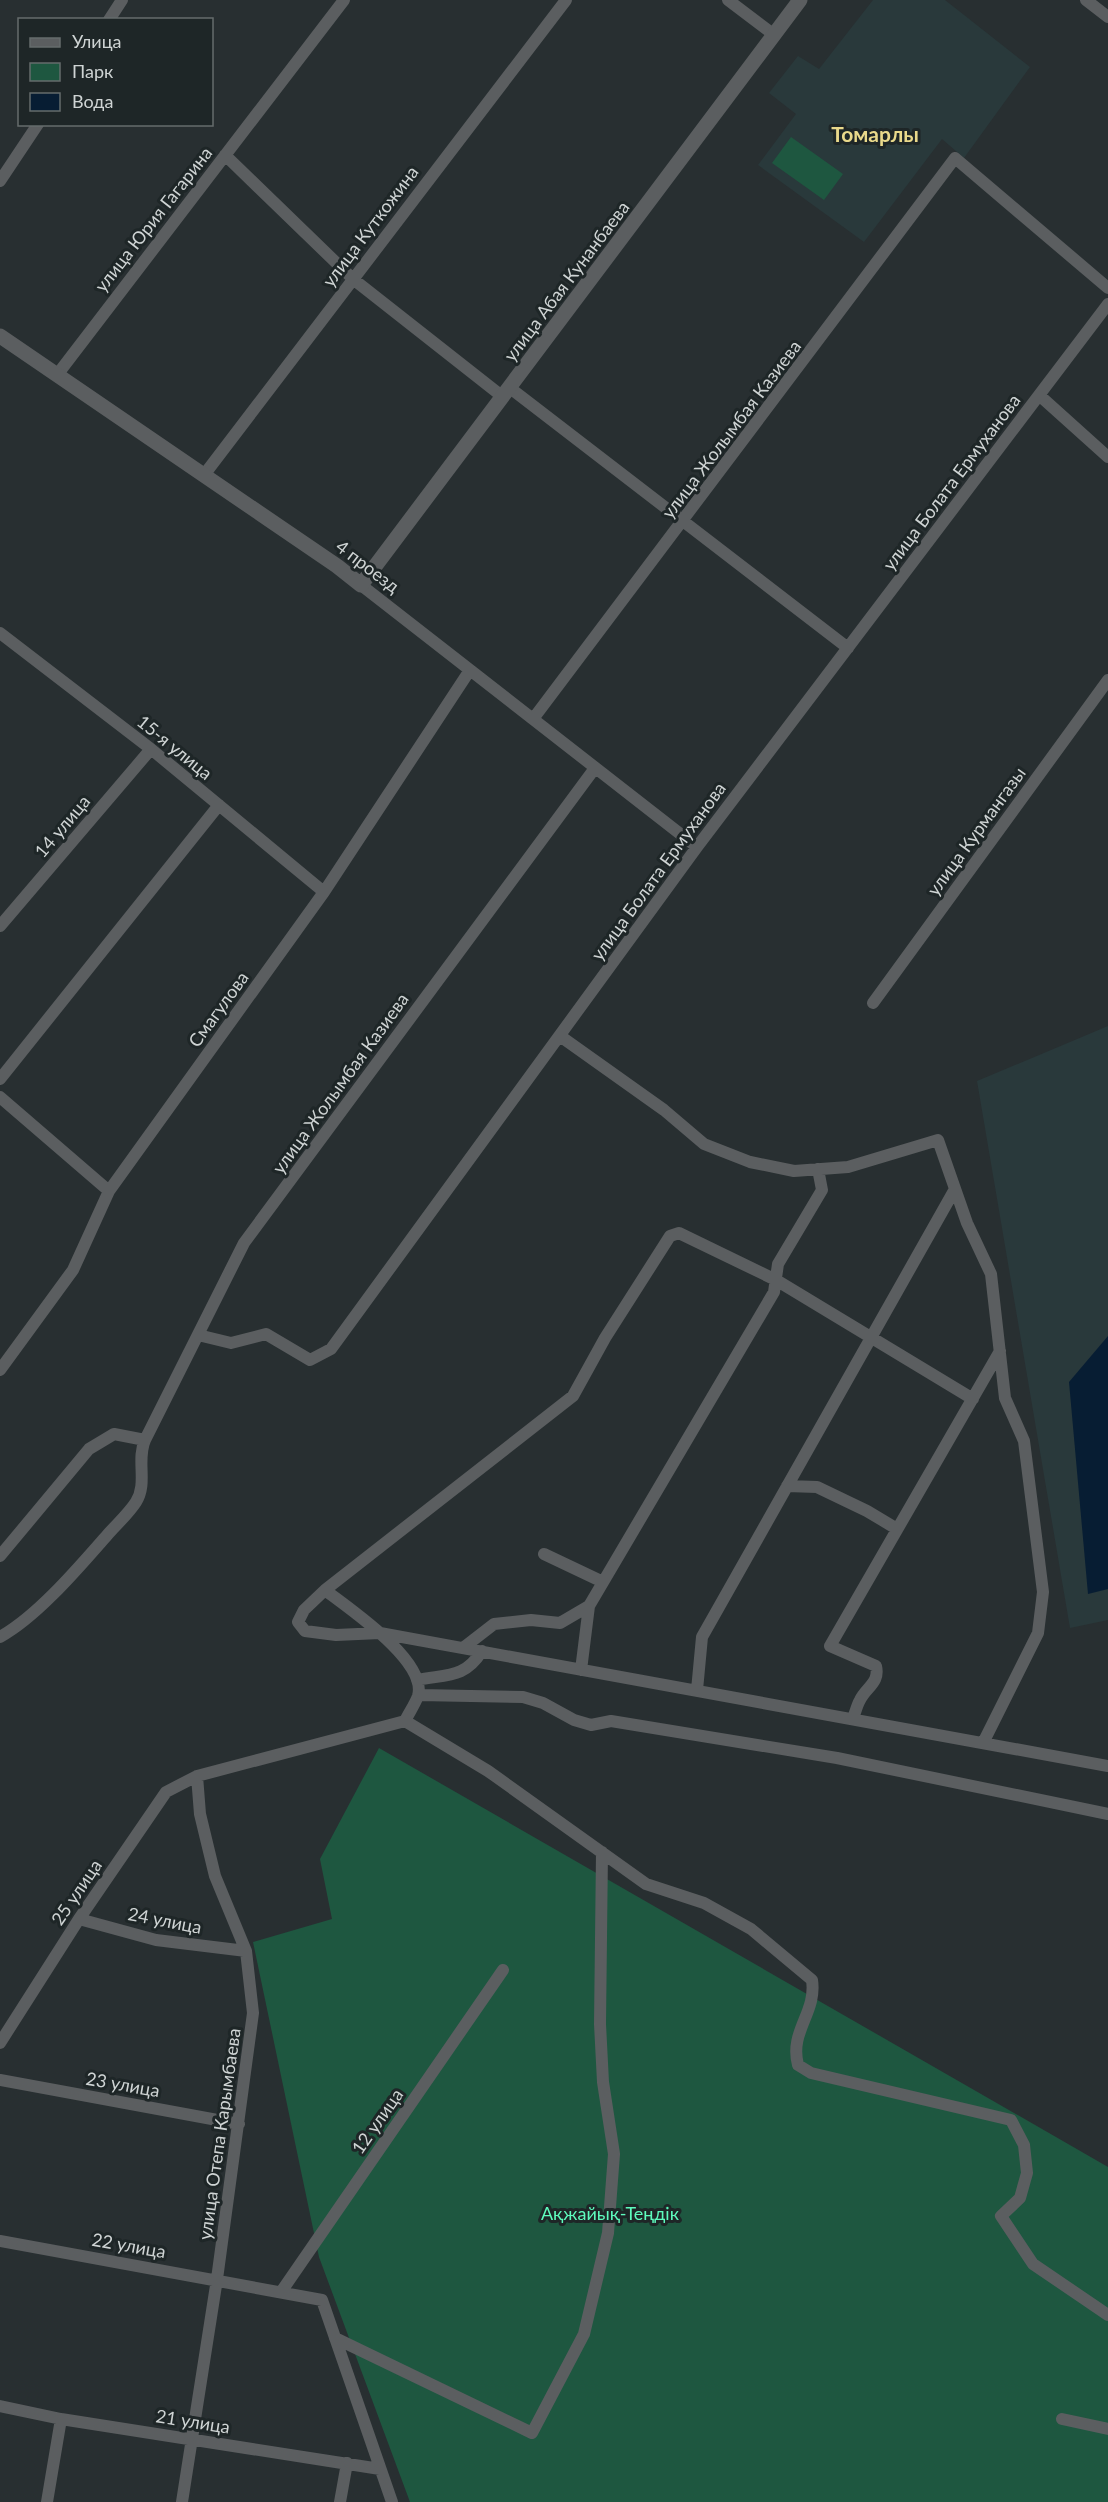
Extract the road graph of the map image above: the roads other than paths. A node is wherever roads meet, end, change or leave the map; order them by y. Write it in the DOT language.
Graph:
graph roads {
  1 [pos="122,0"];
  2 [pos="344,0"];
  3 [pos="566,0"];
  4 [pos="728,0"];
  5 [pos="800,0"];
  6 [pos="1086,0"];
  7 [pos="1108,17"];
  8 [pos="110,18"];
  9 [pos="773,34"];
  10 [pos="37,126"];
  11 [pos="225,155"];
  12 [pos="0,181"];
  13 [pos="353,279"];
  14 [pos="1108,288"];
  15 [pos="1108,304"];
  16 [pos="0,336"];
  17 [pos="57,375"];
  18 [pos="507,393"];
  19 [pos="1039,395"];
  20 [pos="1108,457"];
  21 [pos="204,475"];
  22 [pos="684,522"];
  23 [pos="361,585"];
  24 [pos="0,633"];
  25 [pos="848,648"];
  26 [pos="471,670"];
  27 [pos="1108,680"];
  28 [pos="533,719"];
  29 [pos="151,748"];
  30 [pos="596,768"];
  31 [pos="219,805"];
  32 [pos="697,847"];
  33 [pos="324,892"];
  34 [pos="0,926"];
  35 [pos="873,1003"];
  36 [pos="560,1036"];
  37 [pos="0,1079"];
  38 [pos="0,1097"];
  39 [pos="818,1169"];
  40 [pos="955,1189"];
  41 [pos="109,1191"];
  42 [pos="776,1280"];
  43 [pos="198,1335"];
  44 [pos="870,1337"];
  45 [pos="1000,1351"];
  46 [pos="0,1370"];
  47 [pos="973,1399"];
  48 [pos="144,1440"];
  49 [pos="786,1486"];
  50 [pos="897,1529"];
  51 [pos="544,1554"];
  52 [pos="0,1556"];
  53 [pos="603,1582"];
  54 [pos="325,1590"];
  55 [pos="590,1606"];
  56 [pos="380,1633"];
  57 [pos="0,1636"];
  58 [pos="463,1648"];
  59 [pos="482,1652"];
  60 [pos="581,1670"];
  61 [pos="417,1680"];
  62 [pos="697,1690"];
  63 [pos="419,1695"];
  64 [pos="853,1719"];
  65 [pos="405,1721"];
  66 [pos="983,1743"];
  67 [pos="1108,1766"];
  68 [pos="196,1776"];
  69 [pos="1108,1814"];
  70 [pos="602,1852"];
  71 [pos="79,1919"];
  72 [pos="246,1951"];
  73 [pos="503,1970"];
  74 [pos="0,2043"];
  75 [pos="0,2080"];
  76 [pos="239,2124"];
  77 [pos="0,2241"];
  78 [pos="217,2279"];
  79 [pos="281,2292"];
  80 [pos="1108,2315"];
  81 [pos="335,2338"];
  82 [pos="0,2406"];
  83 [pos="61,2419"];
  84 [pos="1062,2419"];
  85 [pos="1108,2429"];
  86 [pos="192,2439"];
  87 [pos="347,2463"];
  88 [pos="380,2469"];
  89 [pos="47,2502"];
  90 [pos="182,2502"];
  91 [pos="340,2502"];
  92 [pos="392,2502"];
  1 -- 8 [label="street"];
  2 -- 11 [label="street, улица Юрия Гагарина"];
  3 -- 13 [label="street, улица Куткожина"];
  4 -- 9 [label="street"];
  5 -- 9 [label="street, улица Абая Кунанбаева"];
  6 -- 7 [label="street"];
  9 -- 18 [label="street, улица Абая Кунанбаева"];
  10 -- 12 [label="street"];
  11 -- 13 [label="street"];
  11 -- 17 [label="street, улица Юрия Гагарина"];
  13 -- 18 [label="street"];
  13 -- 21 [label="street, улица Куткожина"];
  14 -- 22 [label="street, улица Жолымбая Казиева"];
  15 -- 19 [label="street, улица Болата Ермуханова"];
  16 -- 17 [label="street, 4 проезд"];
  17 -- 21 [label="street, 4 проезд"];
  18 -- 22 [label="street"];
  18 -- 23 [label="street, улица Абая Кунанбаева"];
  19 -- 20 [label="street"];
  19 -- 25 [label="street, улица Болата Ермуханова"];
  21 -- 23 [label="street, 4 проезд"];
  22 -- 25 [label="street"];
  22 -- 28 [label="street, улица Жолымбая Казиева"];
  23 -- 26 [label="street, 4 проезд"];
  24 -- 29 [label="street, 15-я улица"];
  25 -- 32 [label="street, улица Болата Ермуханова"];
  26 -- 28 [label="street, 4 проезд"];
  26 -- 33 [label="street, Смагулова"];
  27 -- 35 [label="street, улица Курмангазы"];
  28 -- 30 [label="street, 4 проезд"];
  29 -- 31 [label="street, 15-я улица"];
  29 -- 34 [label="street, 14 улица"];
  30 -- 32 [label="street, 4 проезд"];
  30 -- 43 [label="street, улица Жолымбая Казиева"];
  31 -- 33 [label="street, 15-я улица"];
  31 -- 37 [label="street"];
  32 -- 36 [label="street, улица Болата Ермуханова"];
  33 -- 41 [label="street, Смагулова"];
  36 -- 39 [label="street"];
  36 -- 43 [label="street, улица Болата Ермуханова"];
  38 -- 41 [label="street"];
  39 -- 40 [label="street"];
  39 -- 42 [label="street"];
  40 -- 44 [label="street"];
  40 -- 45 [label="street"];
  41 -- 46 [label="street, Смагулова"];
  42 -- 44 [label="street"];
  42 -- 53 [label="street"];
  42 -- 54 [label="street"];
  43 -- 48 [label="street, улица Жолымбая Казиева"];
  44 -- 47 [label="street"];
  44 -- 49 [label="street"];
  45 -- 47 [label="street"];
  45 -- 66 [label="street"];
  47 -- 50 [label="street"];
  48 -- 52 [label="street"];
  48 -- 57 [label="street, улица Жолымбая Казиева"];
  49 -- 50 [label="street"];
  49 -- 62 [label="street"];
  50 -- 64 [label="street"];
  51 -- 53 [label="street"];
  53 -- 55 [label="street"];
  54 -- 56 [label="street"];
  54 -- 56 [label="street"];
  55 -- 58 [label="street"];
  55 -- 60 [label="street"];
  56 -- 58 [label="street"];
  56 -- 61 [label="street"];
  58 -- 59 [label="street"];
  59 -- 60 [label="street"];
  59 -- 61 [label="street"];
  60 -- 62 [label="street"];
  61 -- 63 [label="street"];
  62 -- 64 [label="street"];
  63 -- 65 [label="street"];
  63 -- 69 [label="street"];
  64 -- 66 [label="street"];
  65 -- 68 [label="street, 25 улица"];
  65 -- 70 [label="street"];
  66 -- 67 [label="street"];
  68 -- 71 [label="street, 25 улица"];
  68 -- 72 [label="street, улица Отепа Карымбаева"];
  70 -- 80 [label="street"];
  70 -- 81 [label="street"];
  71 -- 72 [label="street, 24 улица"];
  71 -- 74 [label="street, 25 улица"];
  72 -- 76 [label="street, улица Отепа Карымбаева"];
  73 -- 79 [label="street, 12 улица"];
  75 -- 76 [label="street, 23 улица"];
  76 -- 78 [label="street, улица Отепа Карымбаева"];
  77 -- 78 [label="street, 22 улица"];
  78 -- 79 [label="street, 22 улица"];
  78 -- 86 [label="street, улица Отепа Карымбаева"];
  79 -- 81 [label="street, 22 улица"];
  81 -- 88 [label="street"];
  82 -- 83 [label="street, 21 улица"];
  83 -- 86 [label="street, 21 улица"];
  83 -- 89 [label="street"];
  84 -- 85 [label="street"];
  86 -- 87 [label="street, 21 улица"];
  86 -- 90 [label="street, улица Отепа Карымбаева"];
  87 -- 88 [label="street, 21 улица"];
  87 -- 91 [label="street"];
  88 -- 92 [label="street"];
}
